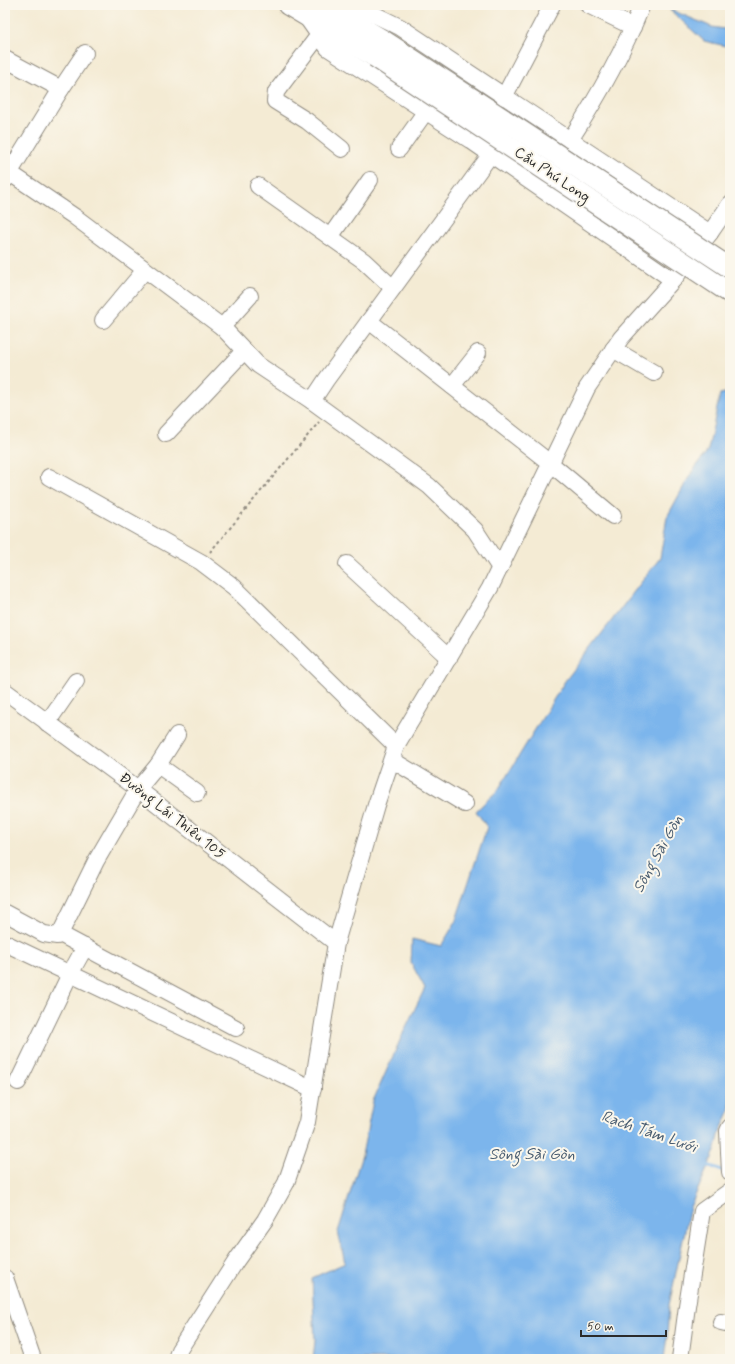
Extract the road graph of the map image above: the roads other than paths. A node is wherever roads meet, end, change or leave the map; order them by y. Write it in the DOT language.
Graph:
graph roads {
  1 [pos="288,5"];
  2 [pos="324,5"];
  3 [pos="342,5"];
  4 [pos="552,5"];
  5 [pos="588,5"];
  6 [pos="642,5"];
  7 [pos="305,15"];
  8 [pos="634,26"];
  9 [pos="319,35"];
  10 [pos="379,49"];
  11 [pos="85,53"];
  12 [pos="5,59"];
  13 [pos="61,89"];
  14 [pos="504,97"];
  15 [pos="426,111"];
  16 [pos="570,140"];
  17 [pos="342,149"];
  18 [pos="399,149"];
  19 [pos="491,154"];
  20 [pos="8,176"];
  21 [pos="370,180"];
  22 [pos="258,186"];
  23 [pos="730,204"];
  24 [pos="710,233"];
  25 [pos="330,237"];
  26 [pos="730,268"];
  27 [pos="145,270"];
  28 [pos="673,280"];
  29 [pos="394,288"];
  30 [pos="730,293"];
  31 [pos="250,296"];
  32 [pos="103,320"];
  33 [pos="369,321"];
  34 [pos="222,327"];
  35 [pos="613,349"];
  36 [pos="244,351"];
  37 [pos="478,353"];
  38 [pos="654,373"];
  39 [pos="452,386"];
  40 [pos="312,401"];
  41 [pos="166,434"];
  42 [pos="550,463"];
  43 [pos="49,477"];
  44 [pos="613,516"];
  45 [pos="347,564"];
  46 [pos="500,568"];
  47 [pos="449,658"];
  48 [pos="76,681"];
  49 [pos="5,691"];
  50 [pos="50,718"];
  51 [pos="177,735"];
  52 [pos="394,753"];
  53 [pos="158,765"];
  54 [pos="138,789"];
  55 [pos="197,793"];
  56 [pos="465,804"];
  57 [pos="5,913"];
  58 [pos="60,934"];
  59 [pos="5,943"];
  60 [pos="336,943"];
  61 [pos="78,961"];
  62 [pos="236,1028"];
  63 [pos="18,1082"];
  64 [pos="312,1089"];
  65 [pos="730,1127"];
  66 [pos="730,1165"];
  67 [pos="730,1172"];
  68 [pos="730,1191"];
  69 [pos="5,1278"];
  70 [pos="33,1359"];
  71 [pos="176,1359"];
  72 [pos="680,1359"];
  1 -- 7 [label="main road"];
  2 -- 10 [label="main road"];
  3 -- 14 [label="street"];
  4 -- 14 [label="street"];
  5 -- 8 [label="street"];
  6 -- 8 [label="street"];
  7 -- 9 [label="street"];
  7 -- 10 [label="main road"];
  8 -- 16 [label="street"];
  9 -- 15 [label="street"];
  9 -- 17 [label="street"];
  10 -- 26 [label="main road, Cầu Phú Long, bridge"];
  10 -- 30 [label="main road, Cầu Phú Long, bridge"];
  11 -- 13 [label="street"];
  12 -- 13 [label="street"];
  13 -- 20 [label="street"];
  14 -- 16 [label="street"];
  15 -- 18 [label="street"];
  15 -- 19 [label="street"];
  16 -- 24 [label="street"];
  19 -- 28 [label="street"];
  19 -- 29 [label="street"];
  20 -- 27 [label="street"];
  21 -- 25 [label="street"];
  22 -- 25 [label="street"];
  23 -- 24 [label="street"];
  24 -- 28 [label="street"];
  25 -- 29 [label="street"];
  27 -- 32 [label="street"];
  27 -- 34 [label="street"];
  28 -- 35 [label="street"];
  29 -- 33 [label="street"];
  31 -- 34 [label="street"];
  33 -- 39 [label="street"];
  33 -- 40 [label="street"];
  34 -- 36 [label="street"];
  35 -- 38 [label="street"];
  35 -- 42 [label="street"];
  36 -- 40 [label="street"];
  36 -- 41 [label="street"];
  37 -- 39 [label="street"];
  39 -- 42 [label="street"];
  40 -- 46 [label="street"];
  42 -- 44 [label="street"];
  42 -- 46 [label="street"];
  43 -- 52 [label="street"];
  45 -- 47 [label="street"];
  46 -- 47 [label="street"];
  47 -- 52 [label="street"];
  48 -- 50 [label="street"];
  49 -- 50 [label="street, Đường Lái Thiêu 105"];
  50 -- 54 [label="street, Đường Lái Thiêu 105"];
  51 -- 53 [label="street"];
  52 -- 56 [label="street"];
  52 -- 60 [label="street"];
  53 -- 54 [label="street"];
  53 -- 55 [label="street"];
  54 -- 58 [label="street"];
  54 -- 60 [label="street, Đường Lái Thiêu 105"];
  57 -- 58 [label="street"];
  58 -- 61 [label="street"];
  59 -- 61 [label="street"];
  60 -- 64 [label="street"];
  61 -- 62 [label="street"];
  61 -- 63 [label="street"];
  61 -- 64 [label="street"];
  64 -- 71 [label="street"];
  65 -- 66 [label="street"];
  66 -- 67 [label="street"];
  68 -- 72 [label="street"];
  69 -- 70 [label="street"];
}
